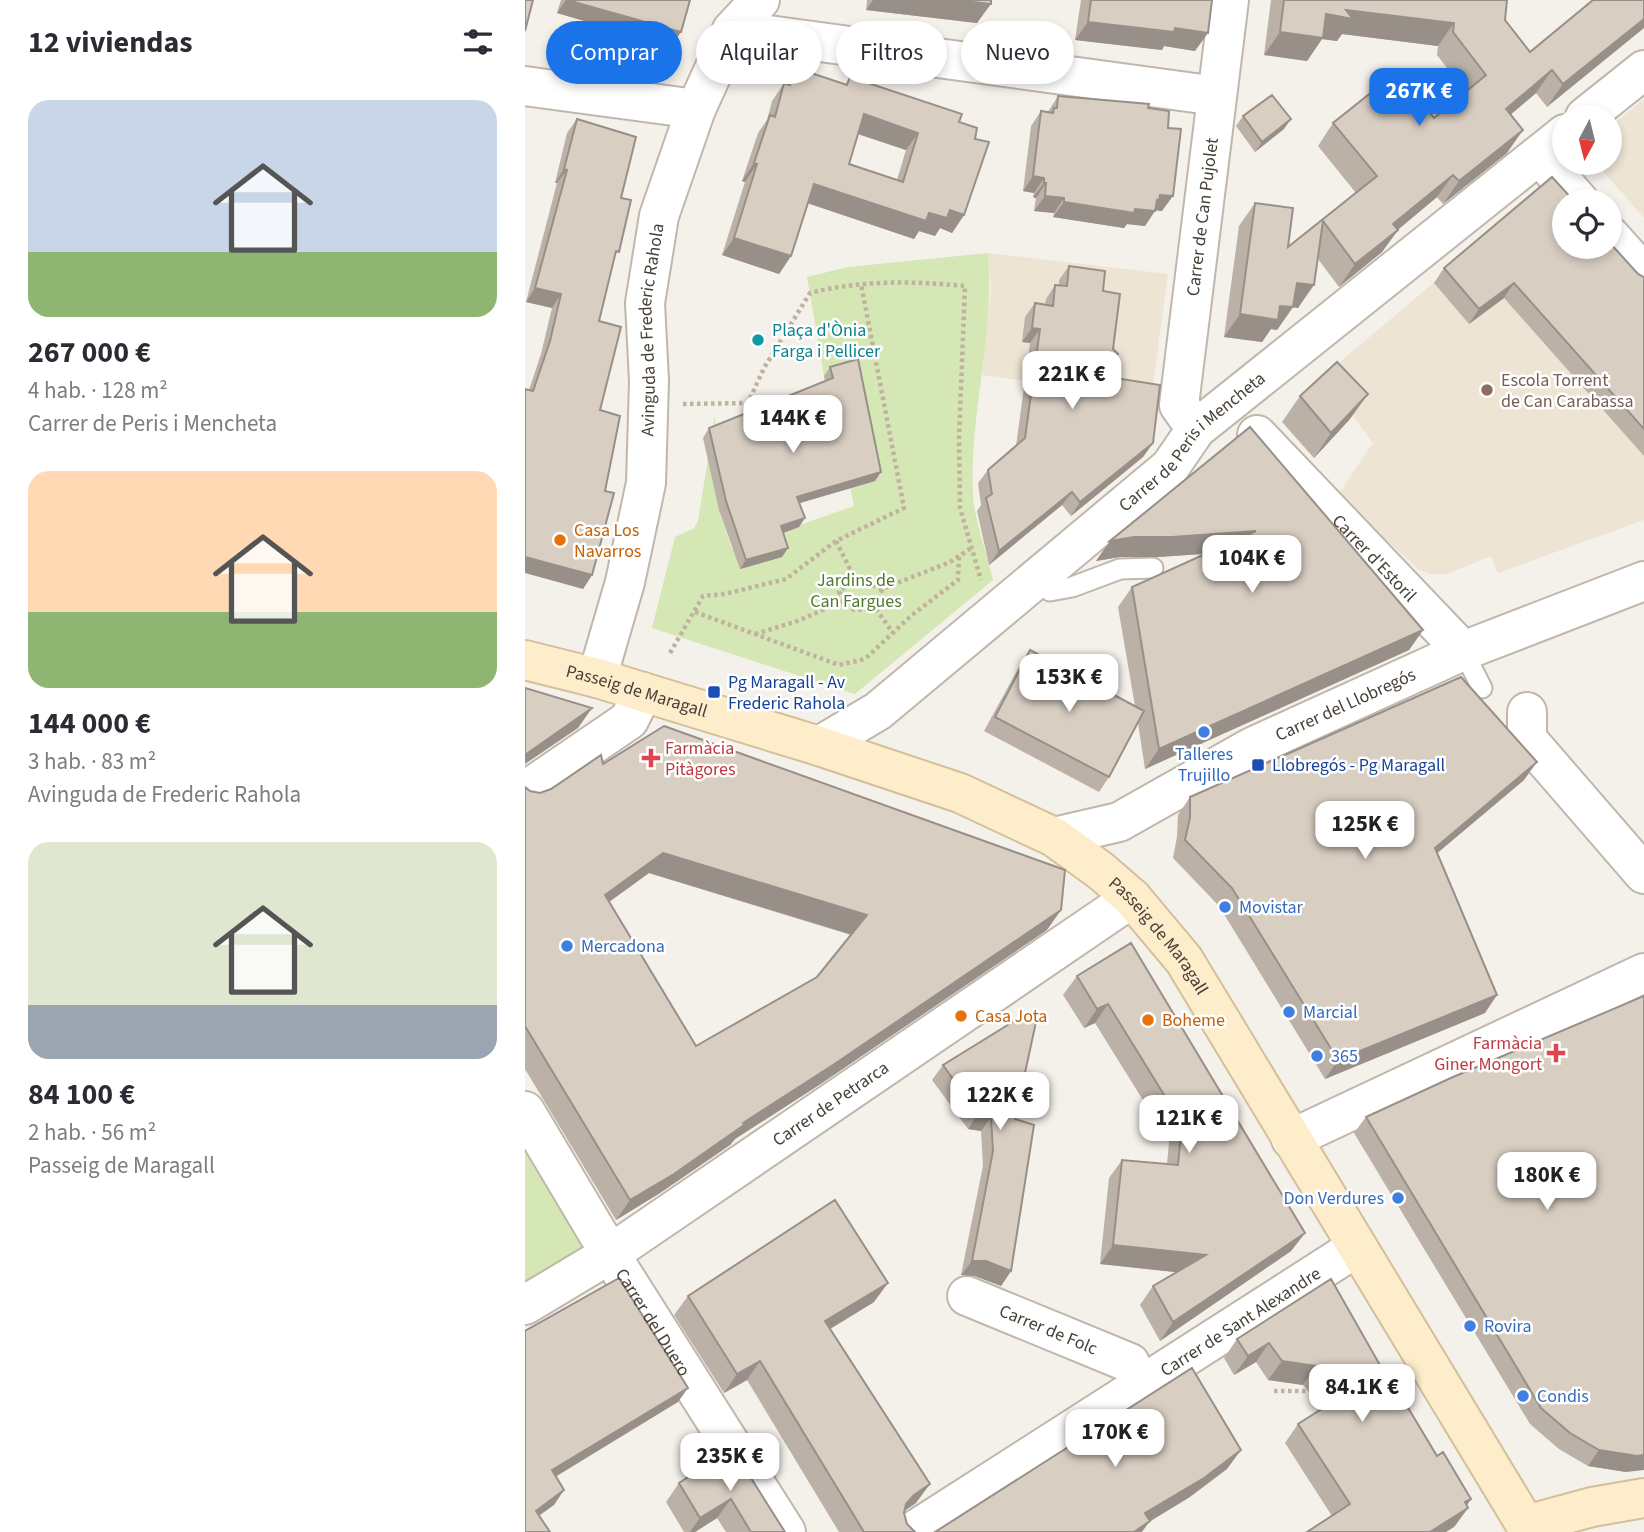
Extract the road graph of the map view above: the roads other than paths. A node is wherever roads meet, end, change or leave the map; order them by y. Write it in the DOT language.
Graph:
graph roads {
  1 [pos="759,0"];
  2 [pos="1229,0"];
  3 [pos="740,21"];
  4 [pos="822,42"];
  5 [pos="1644,70"];
  6 [pos="707,84"];
  7 [pos="525,86"];
  8 [pos="1217,96"];
  9 [pos="1600,105"];
  10 [pos="696,109"];
  11 [pos="1552,144"];
  12 [pos="1622,249"];
  13 [pos="1644,274"];
  14 [pos="1196,429"];
  15 [pos="1257,435"];
  16 [pos="1153,568"];
  17 [pos="1037,576"];
  18 [pos="1644,581"];
  19 [pos="1463,651"];
  20 [pos="525,660"];
  21 [pos="597,678"];
  22 [pos="1482,688"];
  23 [pos="643,692"];
  24 [pos="1527,712"];
  25 [pos="820,746"];
  26 [pos="525,791"];
  27 [pos="1054,837"];
  28 [pos="1644,874"];
  29 [pos="1132,898"];
  30 [pos="1644,973"];
  31 [pos="525,1111"];
  32 [pos="1291,1139"];
  33 [pos="1357,1247"];
  34 [pos="610,1254"];
  35 [pos="967,1296"];
  36 [pos="525,1305"];
  37 [pos="1131,1363"];
  38 [pos="1644,1498"];
  39 [pos="1528,1529"];
  40 [pos="786,1532"];
  41 [pos="912,1532"];
  1 -- 3 [label="street, Avinguda de Frederic Rahola"];
  2 -- 8 [label="street, Carrer de Can Pujolet"];
  4 -- 8 [label="street"];
  5 -- 9 [label="street"];
  6 -- 10 [label="street, Avinguda de Frederic Rahola"];
  7 -- 10 [label="street"];
  8 -- 14 [label="street, Carrer de Can Pujolet"];
  10 -- 21 [label="street, Avinguda de Frederic Rahola"];
  11 -- 14 [label="street, Carrer de Peris i Mencheta"];
  12 -- 13 [label="street"];
  14 -- 17 [label="street, Carrer de Peris i Mencheta"];
  15 -- 19 [label="street, Carrer d'Estoril"];
  16 -- 17 [label="lane"];
  17 -- 25 [label="street, Carrer de Peris i Mencheta"];
  18 -- 19 [label="street, Carrer del Llobregós"];
  19 -- 22 [label="lane, Carrer d'Estoril"];
  19 -- 27 [label="street, Carrer del Llobregós"];
  20 -- 21 [label="street, Passeig de Maragall"];
  21 -- 23 [label="street, Passeig de Maragall"];
  23 -- 25 [label="street, Passeig de Maragall"];
  23 -- 26 [label="street"];
  24 -- 28 [label="street"];
  25 -- 27 [label="street, Passeig de Maragall"];
  27 -- 29 [label="street, Passeig de Maragall"];
  29 -- 32 [label="street, Passeig de Maragall"];
  29 -- 34 [label="street, Carrer de Petrarca"];
  30 -- 32 [label="street"];
  31 -- 34 [label="street, Carrer del Duero"];
  32 -- 33 [label="street, Passeig de Maragall"];
  33 -- 39 [label="street, Passeig de Maragall"];
  33 -- 41 [label="street, Carrer de Sant Alexandre"];
  34 -- 36 [label="street, Carrer de Petrarca"];
  34 -- 40 [label="street, Carrer del Duero"];
  35 -- 37 [label="street, Carrer de Folc"];
  38 -- 39 [label="street"];
}
